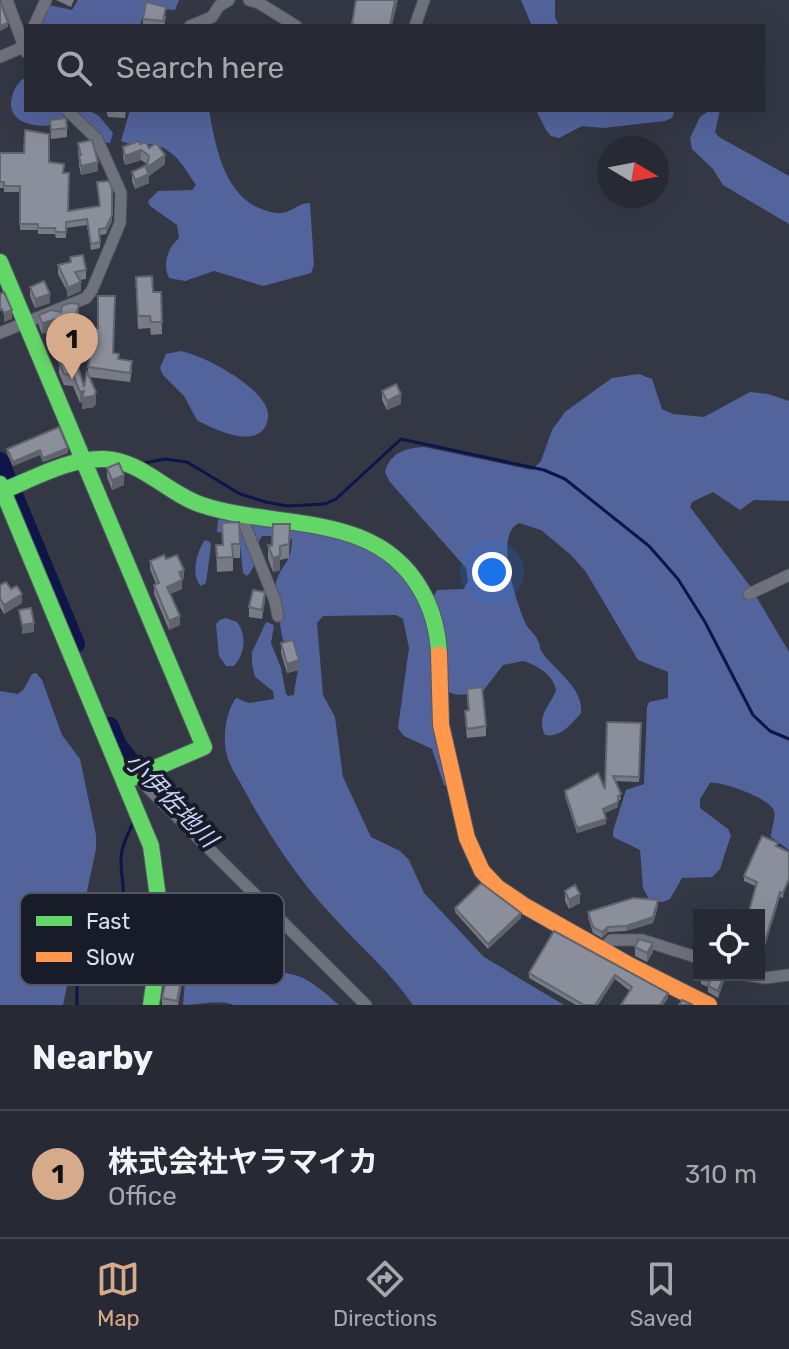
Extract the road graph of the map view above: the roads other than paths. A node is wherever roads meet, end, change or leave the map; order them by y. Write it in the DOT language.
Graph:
graph roads {
  1 [pos="7,0"];
  2 [pos="46,0"];
  3 [pos="229,0"];
  4 [pos="249,0"];
  5 [pos="424,0"];
  6 [pos="35,24"];
  7 [pos="195,24"];
  8 [pos="293,24"];
  9 [pos="416,24"];
  10 [pos="24,47"];
  11 [pos="24,50"];
  12 [pos="0,57"];
  13 [pos="69,112"];
  14 [pos="129,173"];
  15 [pos="116,178"];
  16 [pos="0,262"];
  17 [pos="25,322"];
  18 [pos="0,333"];
  19 [pos="83,458"];
  20 [pos="6,489"];
  21 [pos="246,515"];
  22 [pos="789,575"];
  23 [pos="749,594"];
  24 [pos="278,616"];
  25 [pos="136,776"];
  26 [pos="160,893"];
  27 [pos="254,893"];
  28 [pos="284,923"];
  29 [pos="601,951"];
  30 [pos="693,956"];
  31 [pos="789,975"];
  32 [pos="765,978"];
  33 [pos="154,985"];
  34 [pos="151,1005"];
  35 [pos="366,1005"];
  36 [pos="709,1005"];
  1 -- 10 [label="street"];
  2 -- 6 [label="street"];
  3 -- 7 [label="street"];
  4 -- 8 [label="street"];
  5 -- 9 [label="street"];
  11 -- 12 [label="street"];
  13 -- 15 [label="street"];
  14 -- 15 [label="street"];
  15 -- 17 [label="street"];
  16 -- 17 [label="street"];
  17 -- 18 [label="street"];
  17 -- 19 [label="street"];
  19 -- 20 [label="street"];
  19 -- 21 [label="street"];
  19 -- 25 [label="street"];
  20 -- 25 [label="street"];
  21 -- 24 [label="street"];
  21 -- 29 [label="street"];
  22 -- 23 [label="street"];
  25 -- 26 [label="street"];
  25 -- 27 [label="street"];
  28 -- 35 [label="street"];
  29 -- 30 [label="street"];
  29 -- 36 [label="street"];
  31 -- 32 [label="street"];
  33 -- 34 [label="street"];
}
